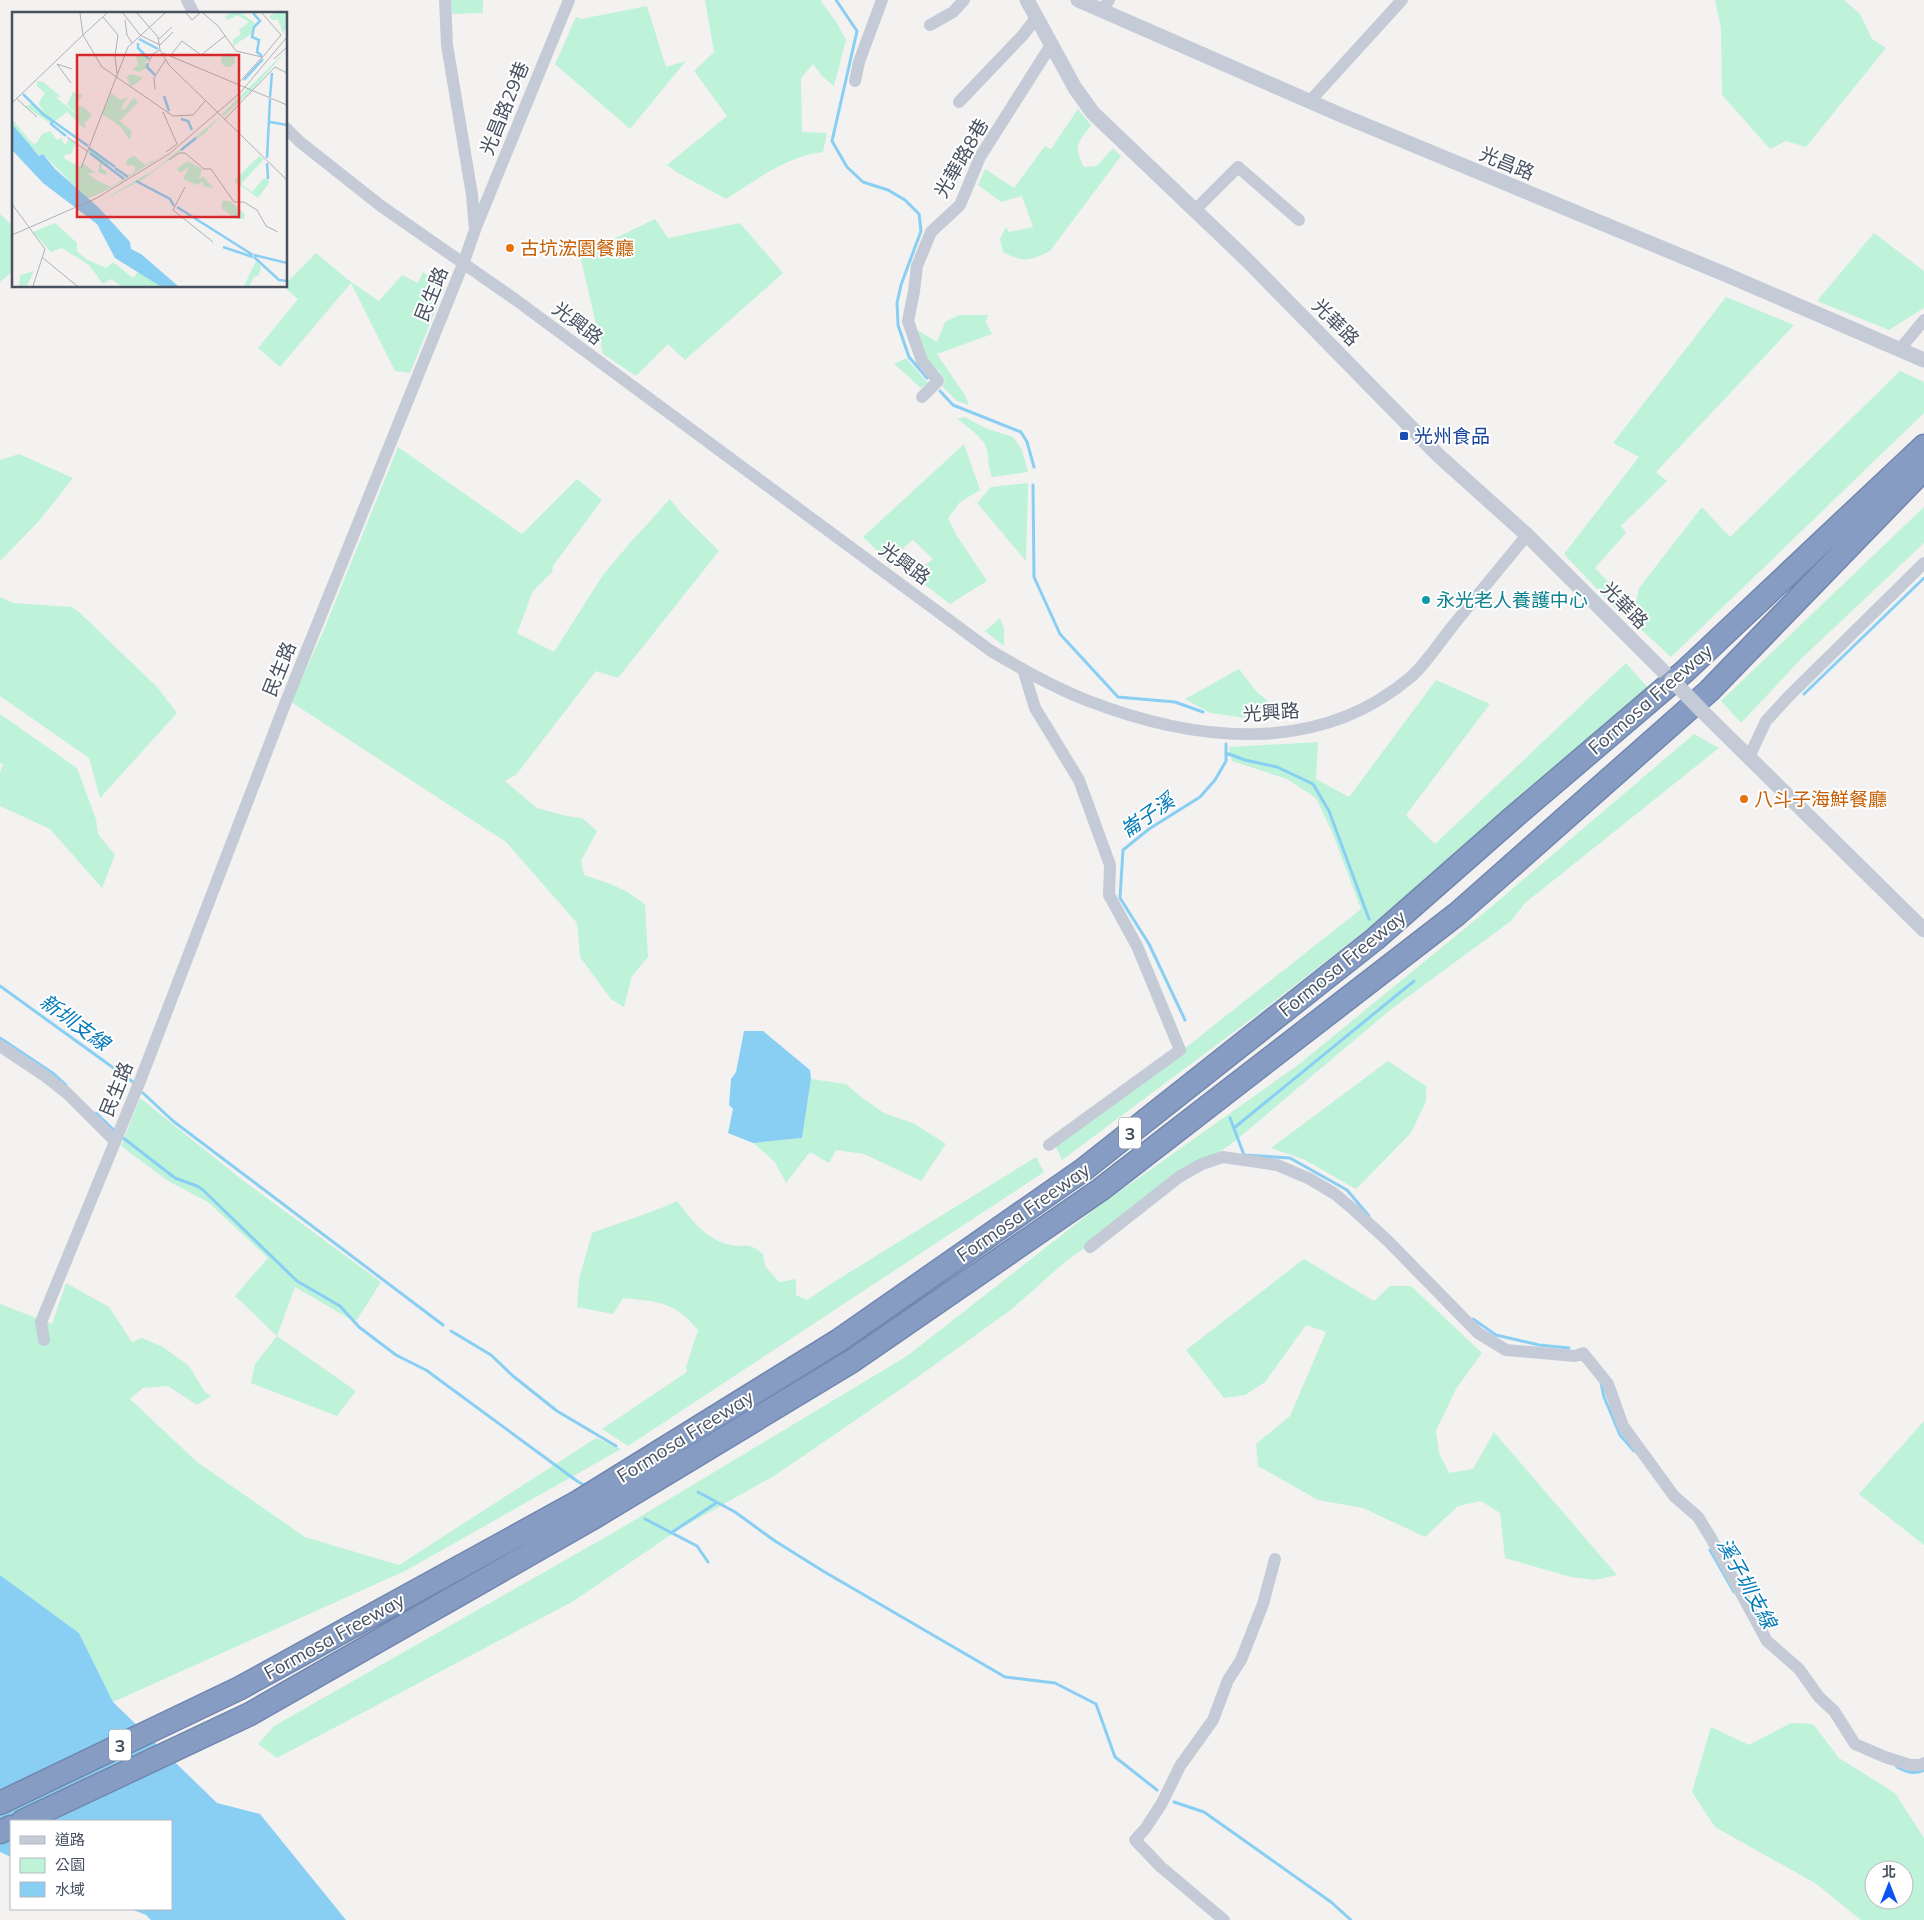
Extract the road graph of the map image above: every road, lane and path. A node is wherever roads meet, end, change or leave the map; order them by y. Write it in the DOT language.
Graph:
graph roads {
  1 [pos="187,0"];
  2 [pos="445,0"];
  3 [pos="569,0"];
  4 [pos="882,0"];
  5 [pos="964,0"];
  6 [pos="1027,0"];
  7 [pos="1078,0"];
  8 [pos="1402,0"];
  9 [pos="1106,5"];
  10 [pos="193,12"];
  11 [pos="1036,18"];
  12 [pos="930,26"];
  13 [pos="1051,45"];
  14 [pos="855,81"];
  15 [pos="1310,101"];
  16 [pos="959,102"];
  17 [pos="288,130"];
  18 [pos="1195,210"];
  19 [pos="1299,220"];
  20 [pos="475,230"];
  21 [pos="463,264"];
  22 [pos="1924,320"];
  23 [pos="1900,348"];
  24 [pos="1923,360"];
  25 [pos="922,397"];
  26 [pos="1924,446"];
  27 [pos="1924,469"];
  28 [pos="1527,535"];
  29 [pos="1924,563"];
  30 [pos="1023,669"];
  31 [pos="1749,757"];
  32 [pos="1924,930"];
  33 [pos="0,1046"];
  34 [pos="114,1141"];
  35 [pos="1049,1145"];
  36 [pos="1090,1247"];
  37 [pos="44,1340"];
  38 [pos="1275,1558"];
  39 [pos="1924,1763"];
  40 [pos="0,1803"];
  41 [pos="25,1820"];
  42 [pos="1224,1920"];
  1 -- 10 [label="street"];
  2 -- 20 [label="street, 民生路"];
  3 -- 20 [label="street, 光昌路29巷"];
  4 -- 14 [label="street"];
  5 -- 12 [label="street"];
  6 -- 11 [label="street, 光華路"];
  7 -- 9 [label="street, 光昌路"];
  8 -- 15 [label="street"];
  9 -- 15 [label="street, 光昌路"];
  11 -- 13 [label="street, 光華路"];
  11 -- 16 [label="street"];
  13 -- 18 [label="street, 光華路"];
  13 -- 25 [label="street, 光華路8巷"];
  15 -- 23 [label="street, 光昌路"];
  17 -- 21 [label="street, 光興路"];
  18 -- 19 [label="street"];
  18 -- 28 [label="street, 光華路"];
  20 -- 21 [label="street, 民生路"];
  21 -- 30 [label="street, 光興路"];
  21 -- 34 [label="street, 民生路"];
  22 -- 23 [label="street"];
  23 -- 24 [label="street, 光昌路"];
  26 -- 40 [label="highway, Formosa Freeway / 3"];
  27 -- 41 [label="highway, Formosa Freeway / 3"];
  28 -- 30 [label="street, 光興路"];
  28 -- 31 [label="street, 光華路, bridge"];
  29 -- 31 [label="street"];
  30 -- 35 [label="street"];
  31 -- 32 [label="street"];
  33 -- 34 [label="street"];
  34 -- 37 [label="street, 民生路"];
  36 -- 39 [label="street"];
  38 -- 42 [label="street"];
}
